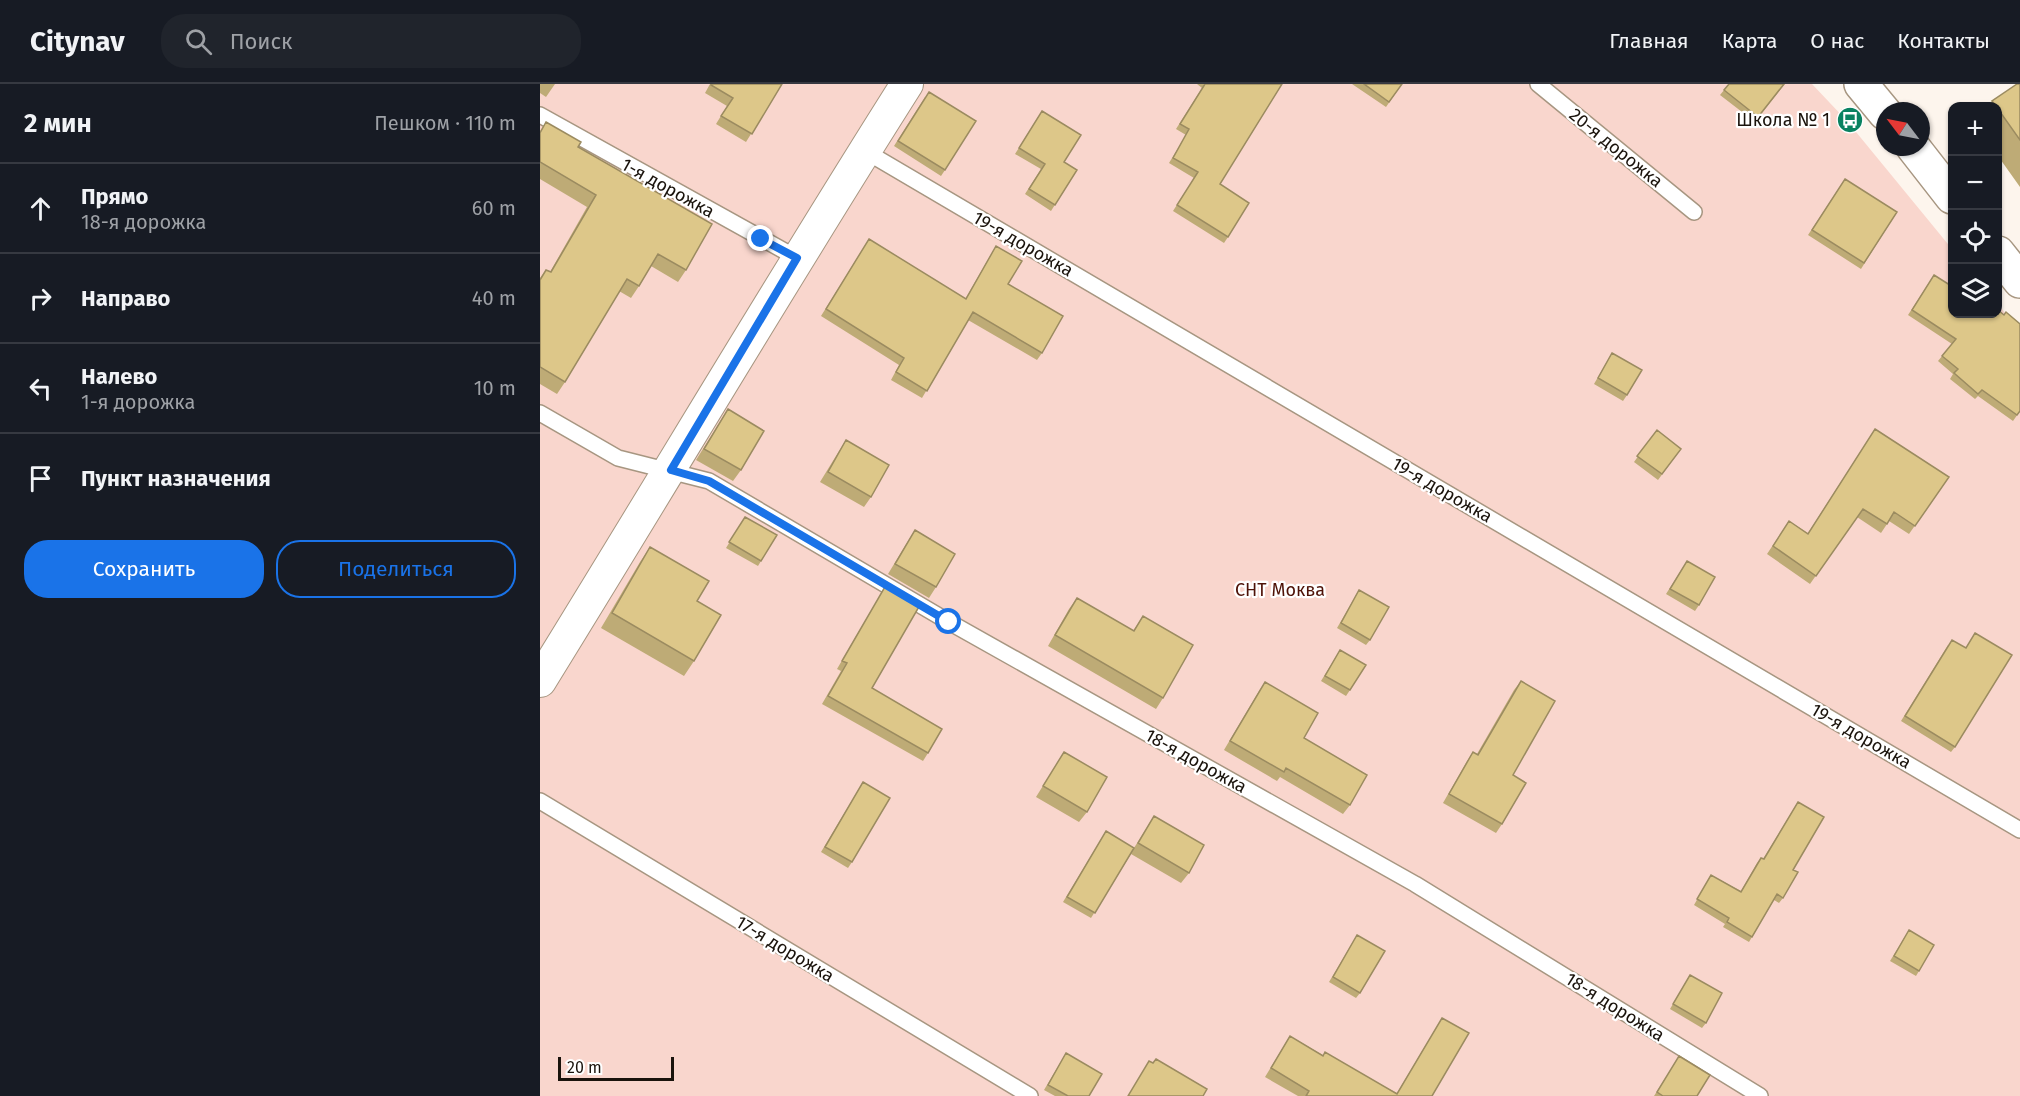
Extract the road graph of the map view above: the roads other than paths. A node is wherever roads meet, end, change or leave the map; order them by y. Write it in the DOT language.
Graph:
graph roads {
  1 [pos="907,84"];
  2 [pos="1538,84"];
  3 [pos="1861,84"];
  4 [pos="1876,102"];
  5 [pos="540,115"];
  6 [pos="865,151"];
  7 [pos="1920,156"];
  8 [pos="1948,191"];
  9 [pos="1694,212"];
  10 [pos="797,258"];
  11 [pos="2002,258"];
  12 [pos="2020,281"];
  13 [pos="540,412"];
  14 [pos="671,470"];
  15 [pos="540,681"];
  16 [pos="540,801"];
  17 [pos="2020,830"];
  18 [pos="1030,1096"];
  19 [pos="1760,1096"];
  1 -- 6 [label="street"];
  2 -- 9 [label="lane, 20-я дорожка"];
  3 -- 4 [label="street"];
  5 -- 10 [label="lane, 1-я дорожка"];
  6 -- 10 [label="street"];
  6 -- 17 [label="lane, 19-я дорожка"];
  7 -- 8 [label="street"];
  10 -- 14 [label="street"];
  11 -- 12 [label="street"];
  13 -- 14 [label="lane, 18-я дорожка"];
  14 -- 15 [label="street"];
  14 -- 19 [label="lane, 18-я дорожка"];
  16 -- 18 [label="lane, 17-я дорожка"];
}
